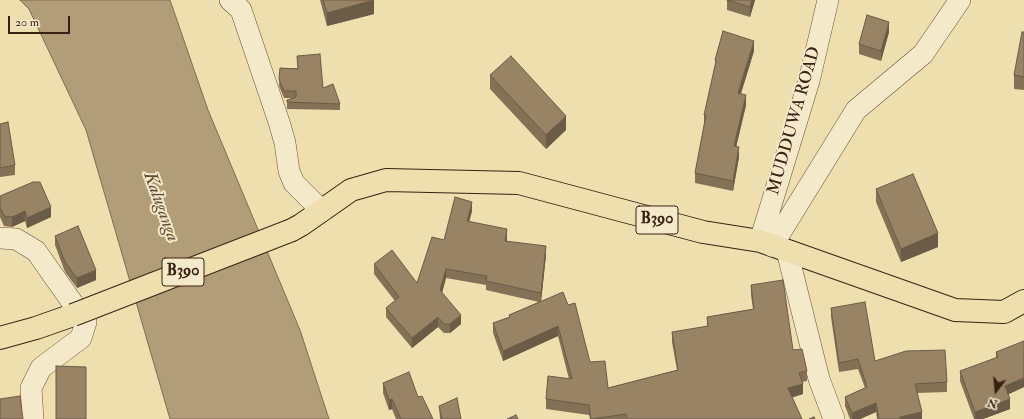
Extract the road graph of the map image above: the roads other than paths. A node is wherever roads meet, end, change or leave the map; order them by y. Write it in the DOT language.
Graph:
graph roads {
  1 [pos="230,0"];
  2 [pos="828,0"];
  3 [pos="960,0"];
  4 [pos="322,211"];
  5 [pos="0,238"];
  6 [pos="773,246"];
  7 [pos="1024,301"];
  8 [pos="0,338"];
  9 [pos="33,419"];
  10 [pos="834,419"];
  1 -- 4 [label="street"];
  2 -- 6 [label="street, MUDDUWA ROAD"];
  3 -- 6 [label="street"];
  4 -- 6 [label="main road, B390"];
  4 -- 8 [label="main road, B390, bridge"];
  5 -- 9 [label="street"];
  6 -- 7 [label="main road, B390"];
  6 -- 10 [label="street"];
}
